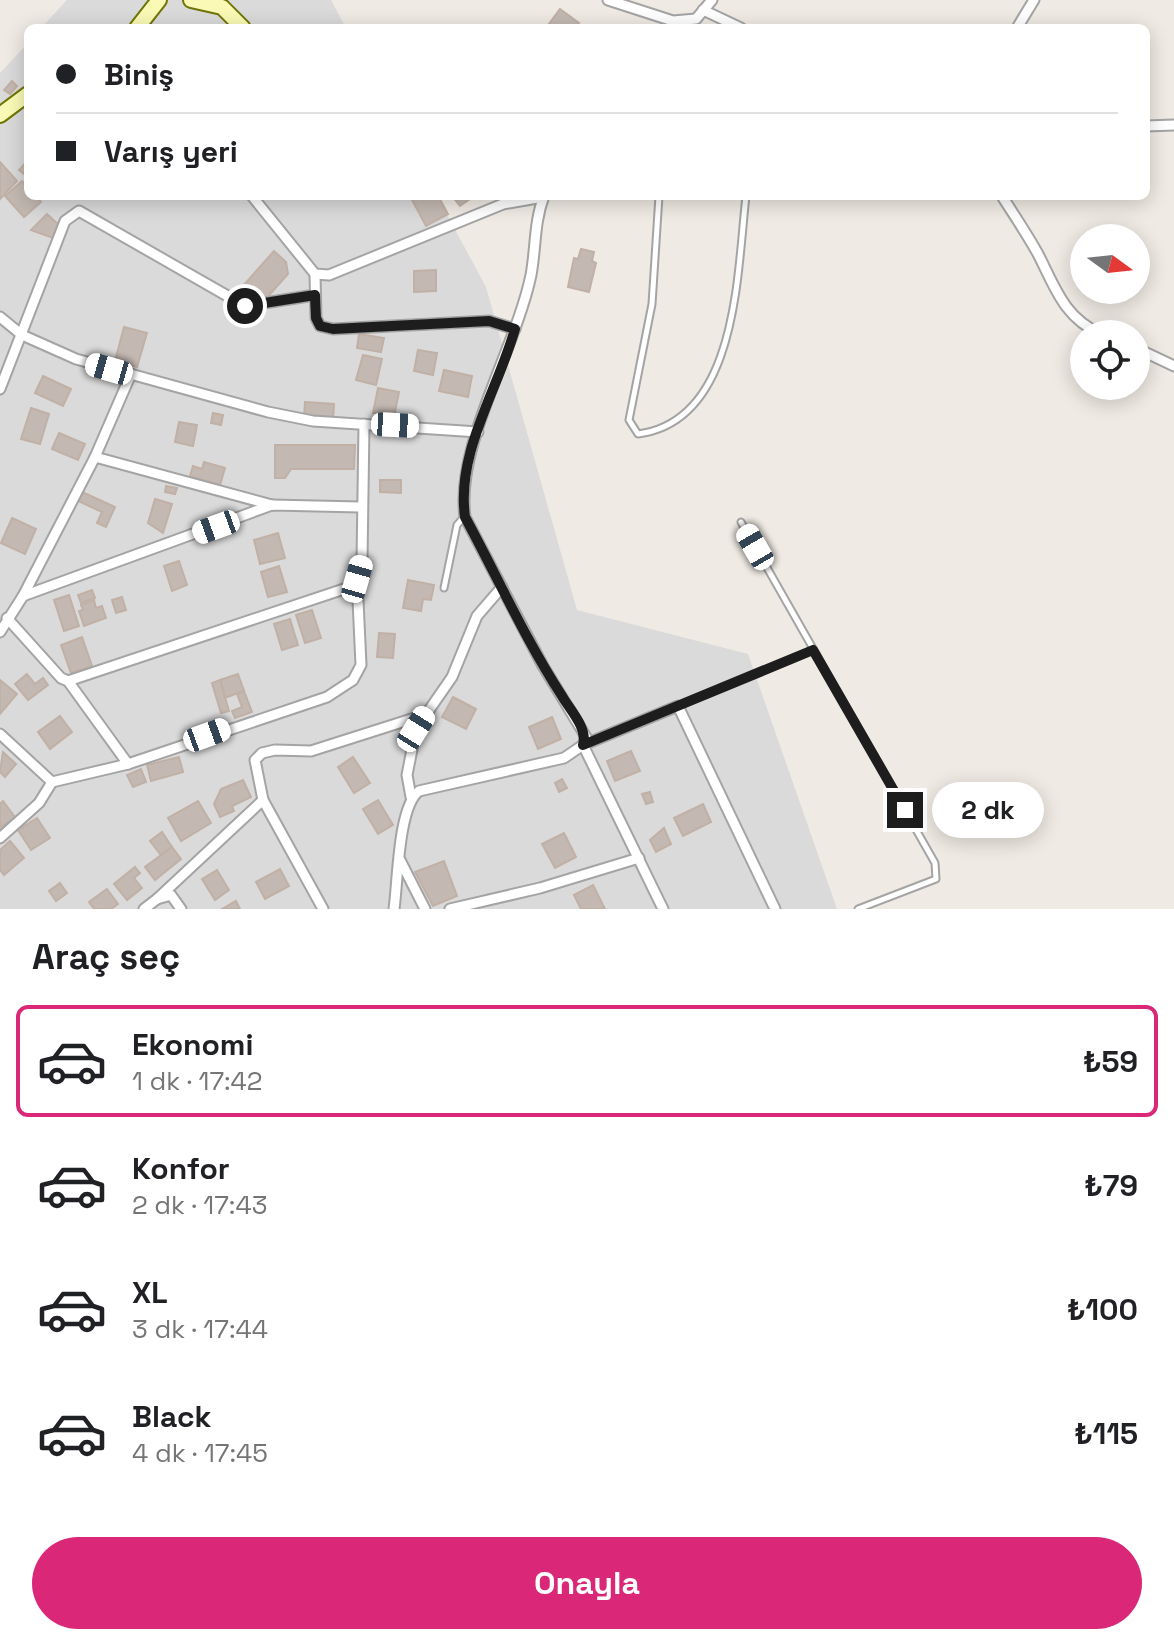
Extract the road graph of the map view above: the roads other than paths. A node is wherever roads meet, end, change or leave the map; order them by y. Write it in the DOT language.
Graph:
graph roads {
  1 [pos="159,0"];
  2 [pos="191,0"];
  3 [pos="608,0"];
  4 [pos="712,0"];
  5 [pos="1034,0"];
  6 [pos="703,10"];
  7 [pos="694,23"];
  8 [pos="141,24"];
  9 [pos="239,24"];
  10 [pos="733,24"];
  11 [pos="1019,24"];
  12 [pos="24,97"];
  13 [pos="0,115"];
  14 [pos="1174,125"];
  15 [pos="1150,126"];
  16 [pos="255,200"];
  17 [pos="524,200"];
  18 [pos="543,200"];
  19 [pos="659,200"];
  20 [pos="746,200"];
  21 [pos="1004,200"];
  22 [pos="315,274"];
  23 [pos="315,295"];
  24 [pos="0,317"];
  25 [pos="1078,320"];
  26 [pos="515,329"];
  27 [pos="22,335"];
  28 [pos="1150,355"];
  29 [pos="1174,366"];
  30 [pos="131,374"];
  31 [pos="0,389"];
  32 [pos="364,424"];
  33 [pos="478,432"];
  34 [pos="95,457"];
  35 [pos="272,505"];
  36 [pos="360,507"];
  37 [pos="465,517"];
  38 [pos="741,522"];
  39 [pos="357,579"];
  40 [pos="502,587"];
  41 [pos="444,588"];
  42 [pos="23,596"];
  43 [pos="7,618"];
  44 [pos="0,632"];
  45 [pos="813,650"];
  46 [pos="68,681"];
  47 [pos="678,706"];
  48 [pos="424,715"];
  49 [pos="0,734"];
  50 [pos="583,745"];
  51 [pos="128,764"];
  52 [pos="52,782"];
  53 [pos="411,797"];
  54 [pos="263,800"];
  55 [pos="0,838"];
  56 [pos="639,858"];
  57 [pos="400,860"];
  58 [pos="157,899"];
  59 [pos="144,909"];
  60 [pos="181,909"];
  61 [pos="323,909"];
  62 [pos="394,909"];
  63 [pos="425,909"];
  64 [pos="450,909"];
  65 [pos="663,909"];
  66 [pos="775,909"];
  67 [pos="858,909"];
  1 -- 8 [label="street"];
  2 -- 9 [label="street"];
  3 -- 7 [label="street"];
  4 -- 6 [label="street"];
  5 -- 11 [label="street"];
  6 -- 7 [label="street"];
  6 -- 10 [label="street"];
  12 -- 13 [label="street"];
  14 -- 15 [label="street"];
  16 -- 22 [label="street"];
  17 -- 22 [label="street"];
  18 -- 26 [label="street"];
  19 -- 20 [label="lane"];
  21 -- 25 [label="street"];
  22 -- 23 [label="street"];
  23 -- 26 [label="street"];
  23 -- 27 [label="street"];
  24 -- 27 [label="street"];
  26 -- 33 [label="street"];
  27 -- 30 [label="street"];
  27 -- 31 [label="street"];
  28 -- 29 [label="street"];
  30 -- 32 [label="street"];
  30 -- 34 [label="street"];
  32 -- 33 [label="street"];
  32 -- 36 [label="street"];
  33 -- 37 [label="street"];
  34 -- 35 [label="street"];
  34 -- 42 [label="street"];
  35 -- 36 [label="street"];
  35 -- 42 [label="street"];
  36 -- 39 [label="street"];
  37 -- 40 [label="street"];
  37 -- 41 [label="lane"];
  38 -- 45 [label="lane"];
  39 -- 46 [label="street"];
  39 -- 51 [label="street"];
  40 -- 48 [label="street"];
  40 -- 50 [label="street"];
  42 -- 43 [label="street"];
  43 -- 44 [label="street"];
  43 -- 46 [label="street"];
  45 -- 47 [label="lane"];
  45 -- 67 [label="lane"];
  46 -- 51 [label="street"];
  47 -- 50 [label="street"];
  47 -- 66 [label="street"];
  48 -- 53 [label="street"];
  48 -- 54 [label="street"];
  49 -- 52 [label="street"];
  50 -- 53 [label="street"];
  50 -- 56 [label="street"];
  51 -- 52 [label="street"];
  52 -- 55 [label="street"];
  53 -- 57 [label="street"];
  54 -- 58 [label="street"];
  54 -- 61 [label="street"];
  56 -- 64 [label="street"];
  56 -- 65 [label="street"];
  57 -- 62 [label="street"];
  57 -- 63 [label="street"];
  58 -- 59 [label="street"];
  58 -- 60 [label="street"];
}
